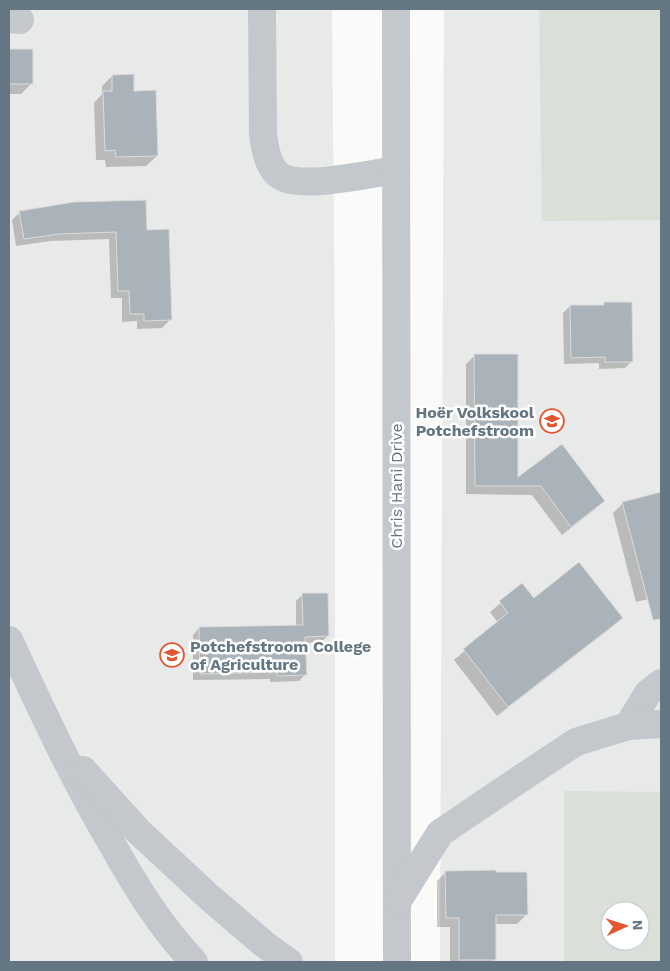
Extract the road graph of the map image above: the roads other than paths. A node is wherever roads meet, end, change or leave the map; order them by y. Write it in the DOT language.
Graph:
graph roads {
  1 [pos="262,9"];
  2 [pos="396,9"];
  3 [pos="396,170"];
  4 [pos="9,640"];
  5 [pos="661,683"];
  6 [pos="661,724"];
  7 [pos="628,726"];
  8 [pos="54,737"];
  9 [pos="397,902"];
  10 [pos="194,962"];
  11 [pos="289,962"];
  12 [pos="397,962"];
  1 -- 3 [label="street"];
  2 -- 3 [label="street, Chris Hani Drive"];
  3 -- 9 [label="street, Chris Hani Drive"];
  4 -- 8 [label="street"];
  5 -- 7 [label="street"];
  6 -- 7 [label="street"];
  7 -- 9 [label="street"];
  8 -- 10 [label="street"];
  8 -- 11 [label="street"];
  9 -- 12 [label="street, Chris Hani Drive"];
}
